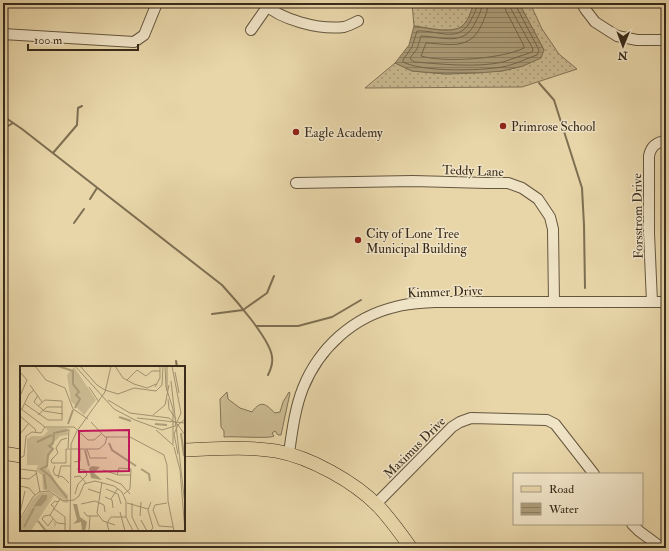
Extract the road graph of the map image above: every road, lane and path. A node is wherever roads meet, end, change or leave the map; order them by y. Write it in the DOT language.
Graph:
graph roads {
  1 [pos="157,3"];
  2 [pos="582,3"];
  3 [pos="265,5"];
  4 [pos="358,21"];
  5 [pos="250,30"];
  6 [pos="3,34"];
  7 [pos="666,40"];
  8 [pos="666,141"];
  9 [pos="296,182"];
  10 [pos="554,302"];
  11 [pos="652,302"];
  12 [pos="666,302"];
  13 [pos="185,450"];
  14 [pos="3,453"];
  15 [pos="289,453"];
  16 [pos="20,456"];
  17 [pos="593,473"];
  18 [pos="376,504"];
  19 [pos="633,525"];
  20 [pos="411,548"];
  21 [pos="662,548"];
  1 -- 6 [label="street"];
  2 -- 7 [label="street"];
  3 -- 4 [label="street"];
  3 -- 5 [label="street"];
  8 -- 11 [label="street, Forsstrom Drive"];
  9 -- 10 [label="street, Teddy Lane"];
  10 -- 11 [label="street, Kimmer Drive"];
  10 -- 15 [label="street, Kimmer Drive"];
  11 -- 12 [label="street, Kimmer Drive"];
  13 -- 15 [label="main road"];
  14 -- 16 [label="main road"];
  15 -- 18 [label="main road"];
  17 -- 18 [label="street, Maximus Drive"];
  18 -- 20 [label="main road"];
  19 -- 21 [label="street"];
}
